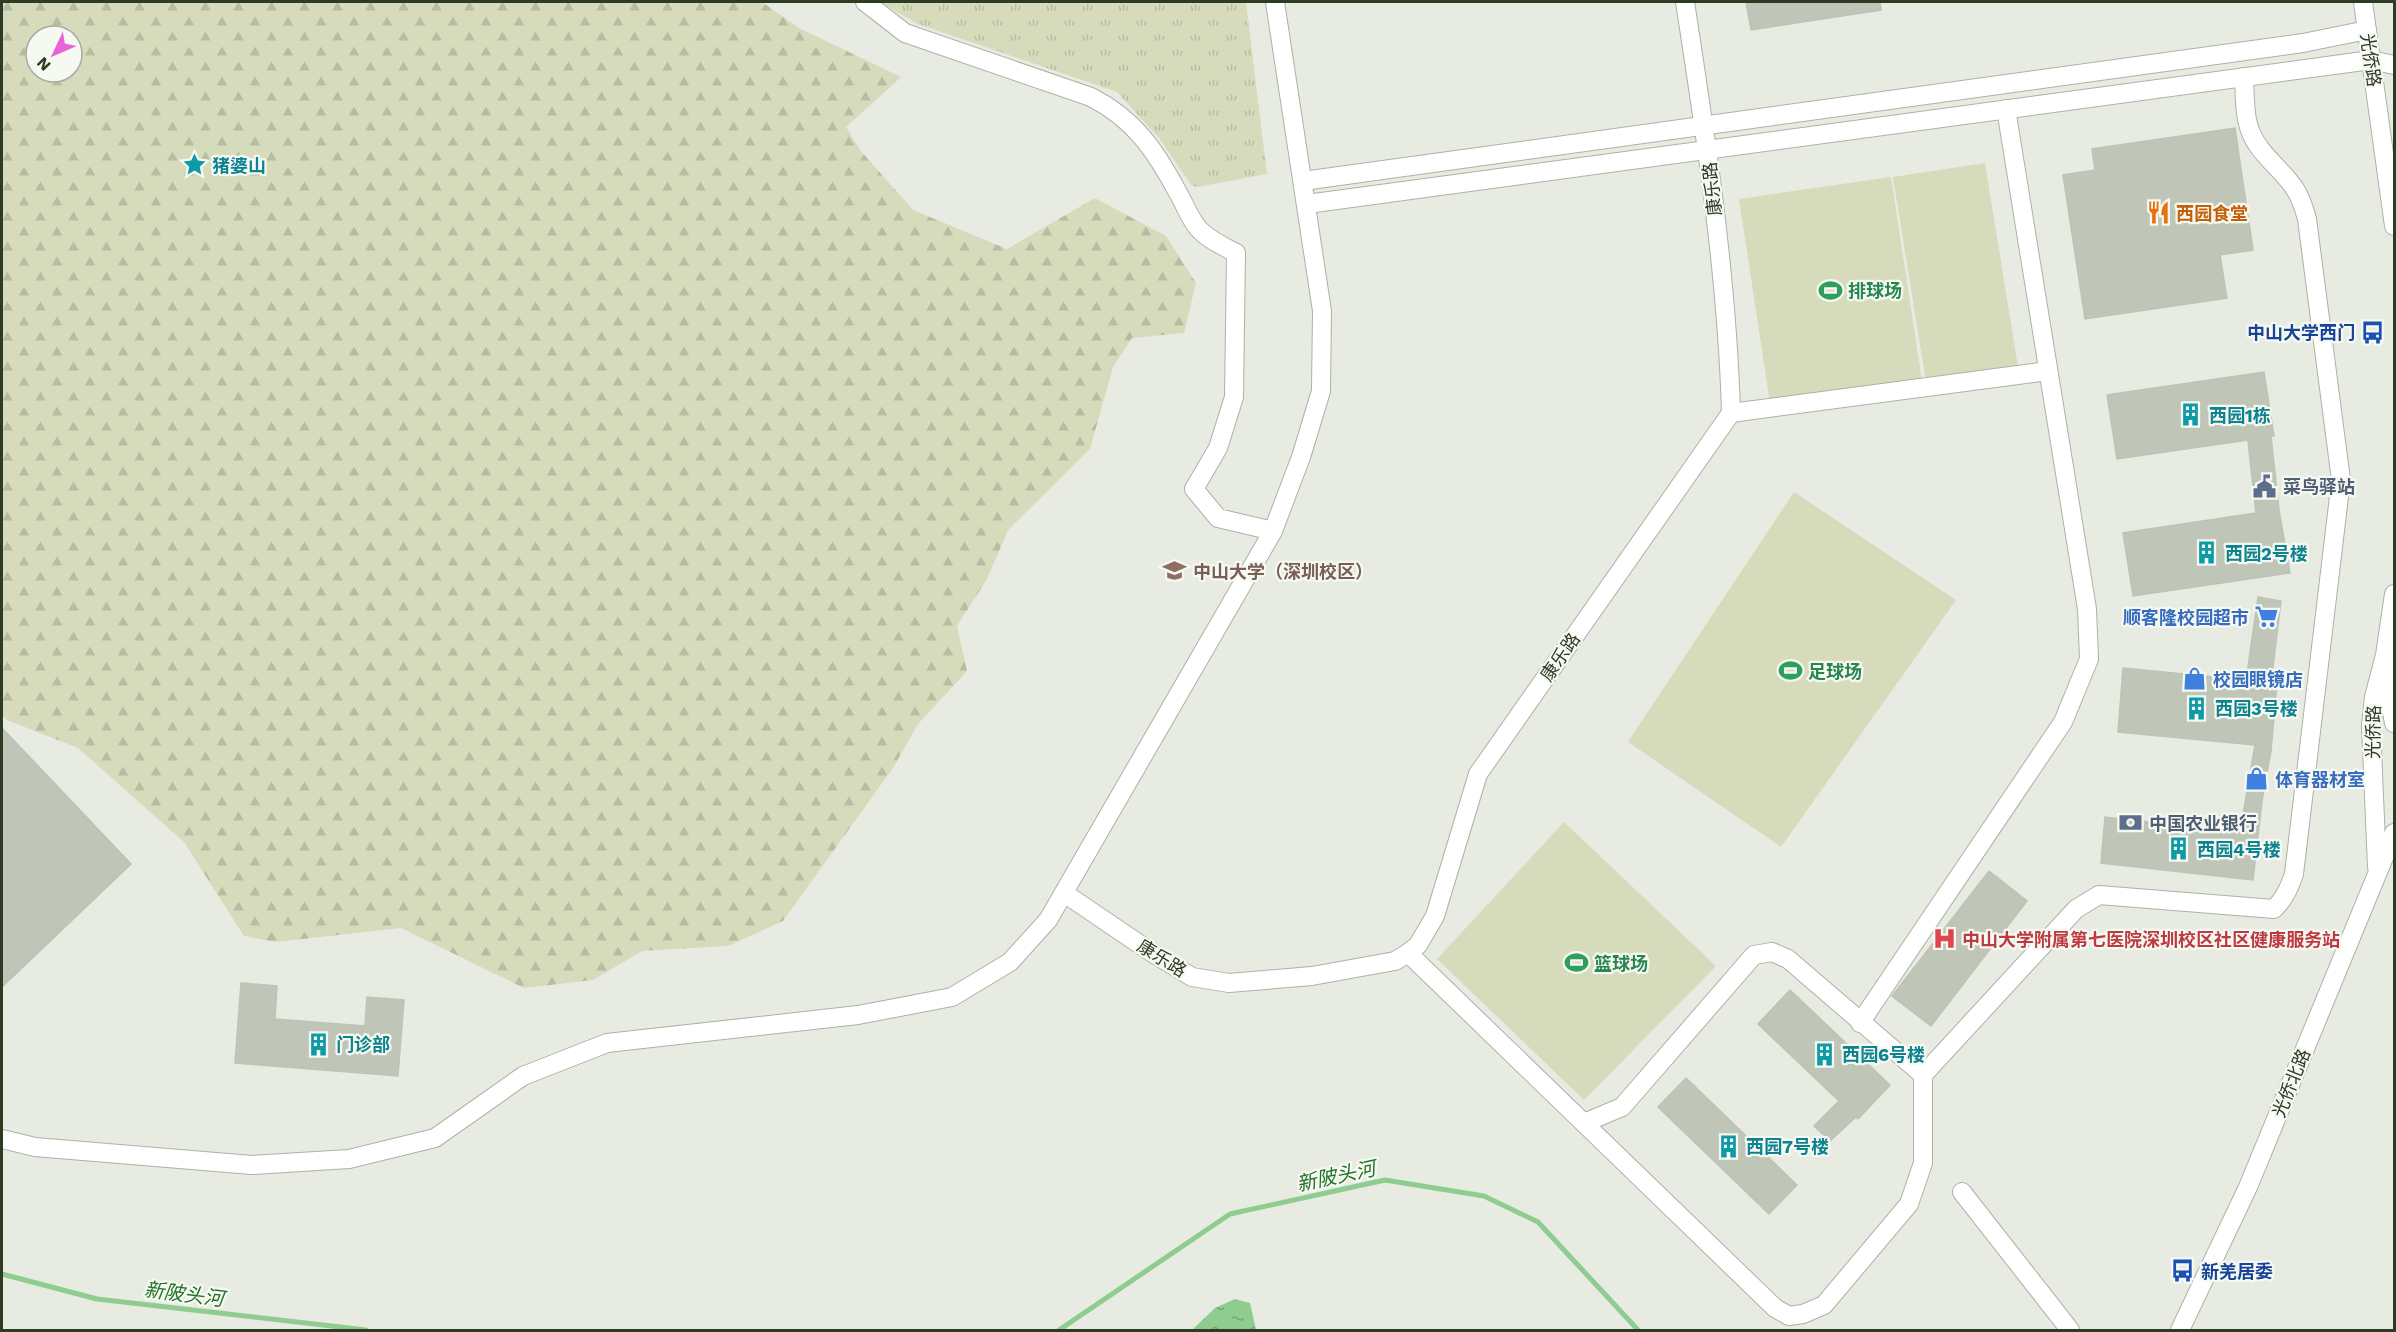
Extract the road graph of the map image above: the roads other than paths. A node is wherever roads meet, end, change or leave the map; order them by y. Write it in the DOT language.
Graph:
graph roads {
  1 [pos="865,2"];
  2 [pos="1275,2"];
  3 [pos="1684,2"];
  4 [pos="2363,2"];
  5 [pos="2367,30"];
  6 [pos="2371,60"];
  7 [pos="2394,65"];
  8 [pos="2244,77"];
  9 [pos="2006,109"];
  10 [pos="1704,126"];
  11 [pos="1708,150"];
  12 [pos="1303,181"];
  13 [pos="1307,204"];
  14 [pos="2394,226"];
  15 [pos="2048,371"];
  16 [pos="1731,413"];
  17 [pos="1273,531"];
  18 [pos="2394,594"];
  19 [pos="2385,655"];
  20 [pos="2394,723"];
  21 [pos="2394,833"];
  22 [pos="2377,871"];
  23 [pos="1064,893"];
  24 [pos="1408,953"];
  25 [pos="1860,1023"];
  26 [pos="1923,1075"];
  27 [pos="1584,1123"];
  28 [pos="2,1139"];
  29 [pos="1962,1192"];
  30 [pos="2070,1330"];
  31 [pos="2180,1330"];
  1 -- 17 [label="street"];
  2 -- 12 [label="street"];
  3 -- 10 [label="street, 康乐路"];
  4 -- 5 [label="street, 光侨路"];
  5 -- 6 [label="street, 光侨路"];
  5 -- 10 [label="street"];
  6 -- 7 [label="street"];
  6 -- 8 [label="street"];
  6 -- 14 [label="street, 光侨路"];
  8 -- 9 [label="street"];
  8 -- 26 [label="street"];
  9 -- 11 [label="street"];
  9 -- 15 [label="street"];
  10 -- 11 [label="street, 康乐路"];
  10 -- 12 [label="street"];
  11 -- 13 [label="street"];
  11 -- 16 [label="street, 康乐路"];
  12 -- 13 [label="street"];
  13 -- 17 [label="street"];
  15 -- 16 [label="street"];
  15 -- 25 [label="street"];
  16 -- 24 [label="street, 康乐路"];
  17 -- 23 [label="street"];
  18 -- 19 [label="street, 光侨路"];
  19 -- 20 [label="street"];
  19 -- 22 [label="street, 光侨路"];
  21 -- 22 [label="street, 光侨北路"];
  22 -- 31 [label="street, 光侨北路"];
  23 -- 24 [label="street, 康乐路"];
  23 -- 28 [label="street"];
  24 -- 27 [label="street"];
  25 -- 26 [label="street"];
  25 -- 27 [label="street"];
  26 -- 27 [label="street"];
  29 -- 30 [label="street"];
}
